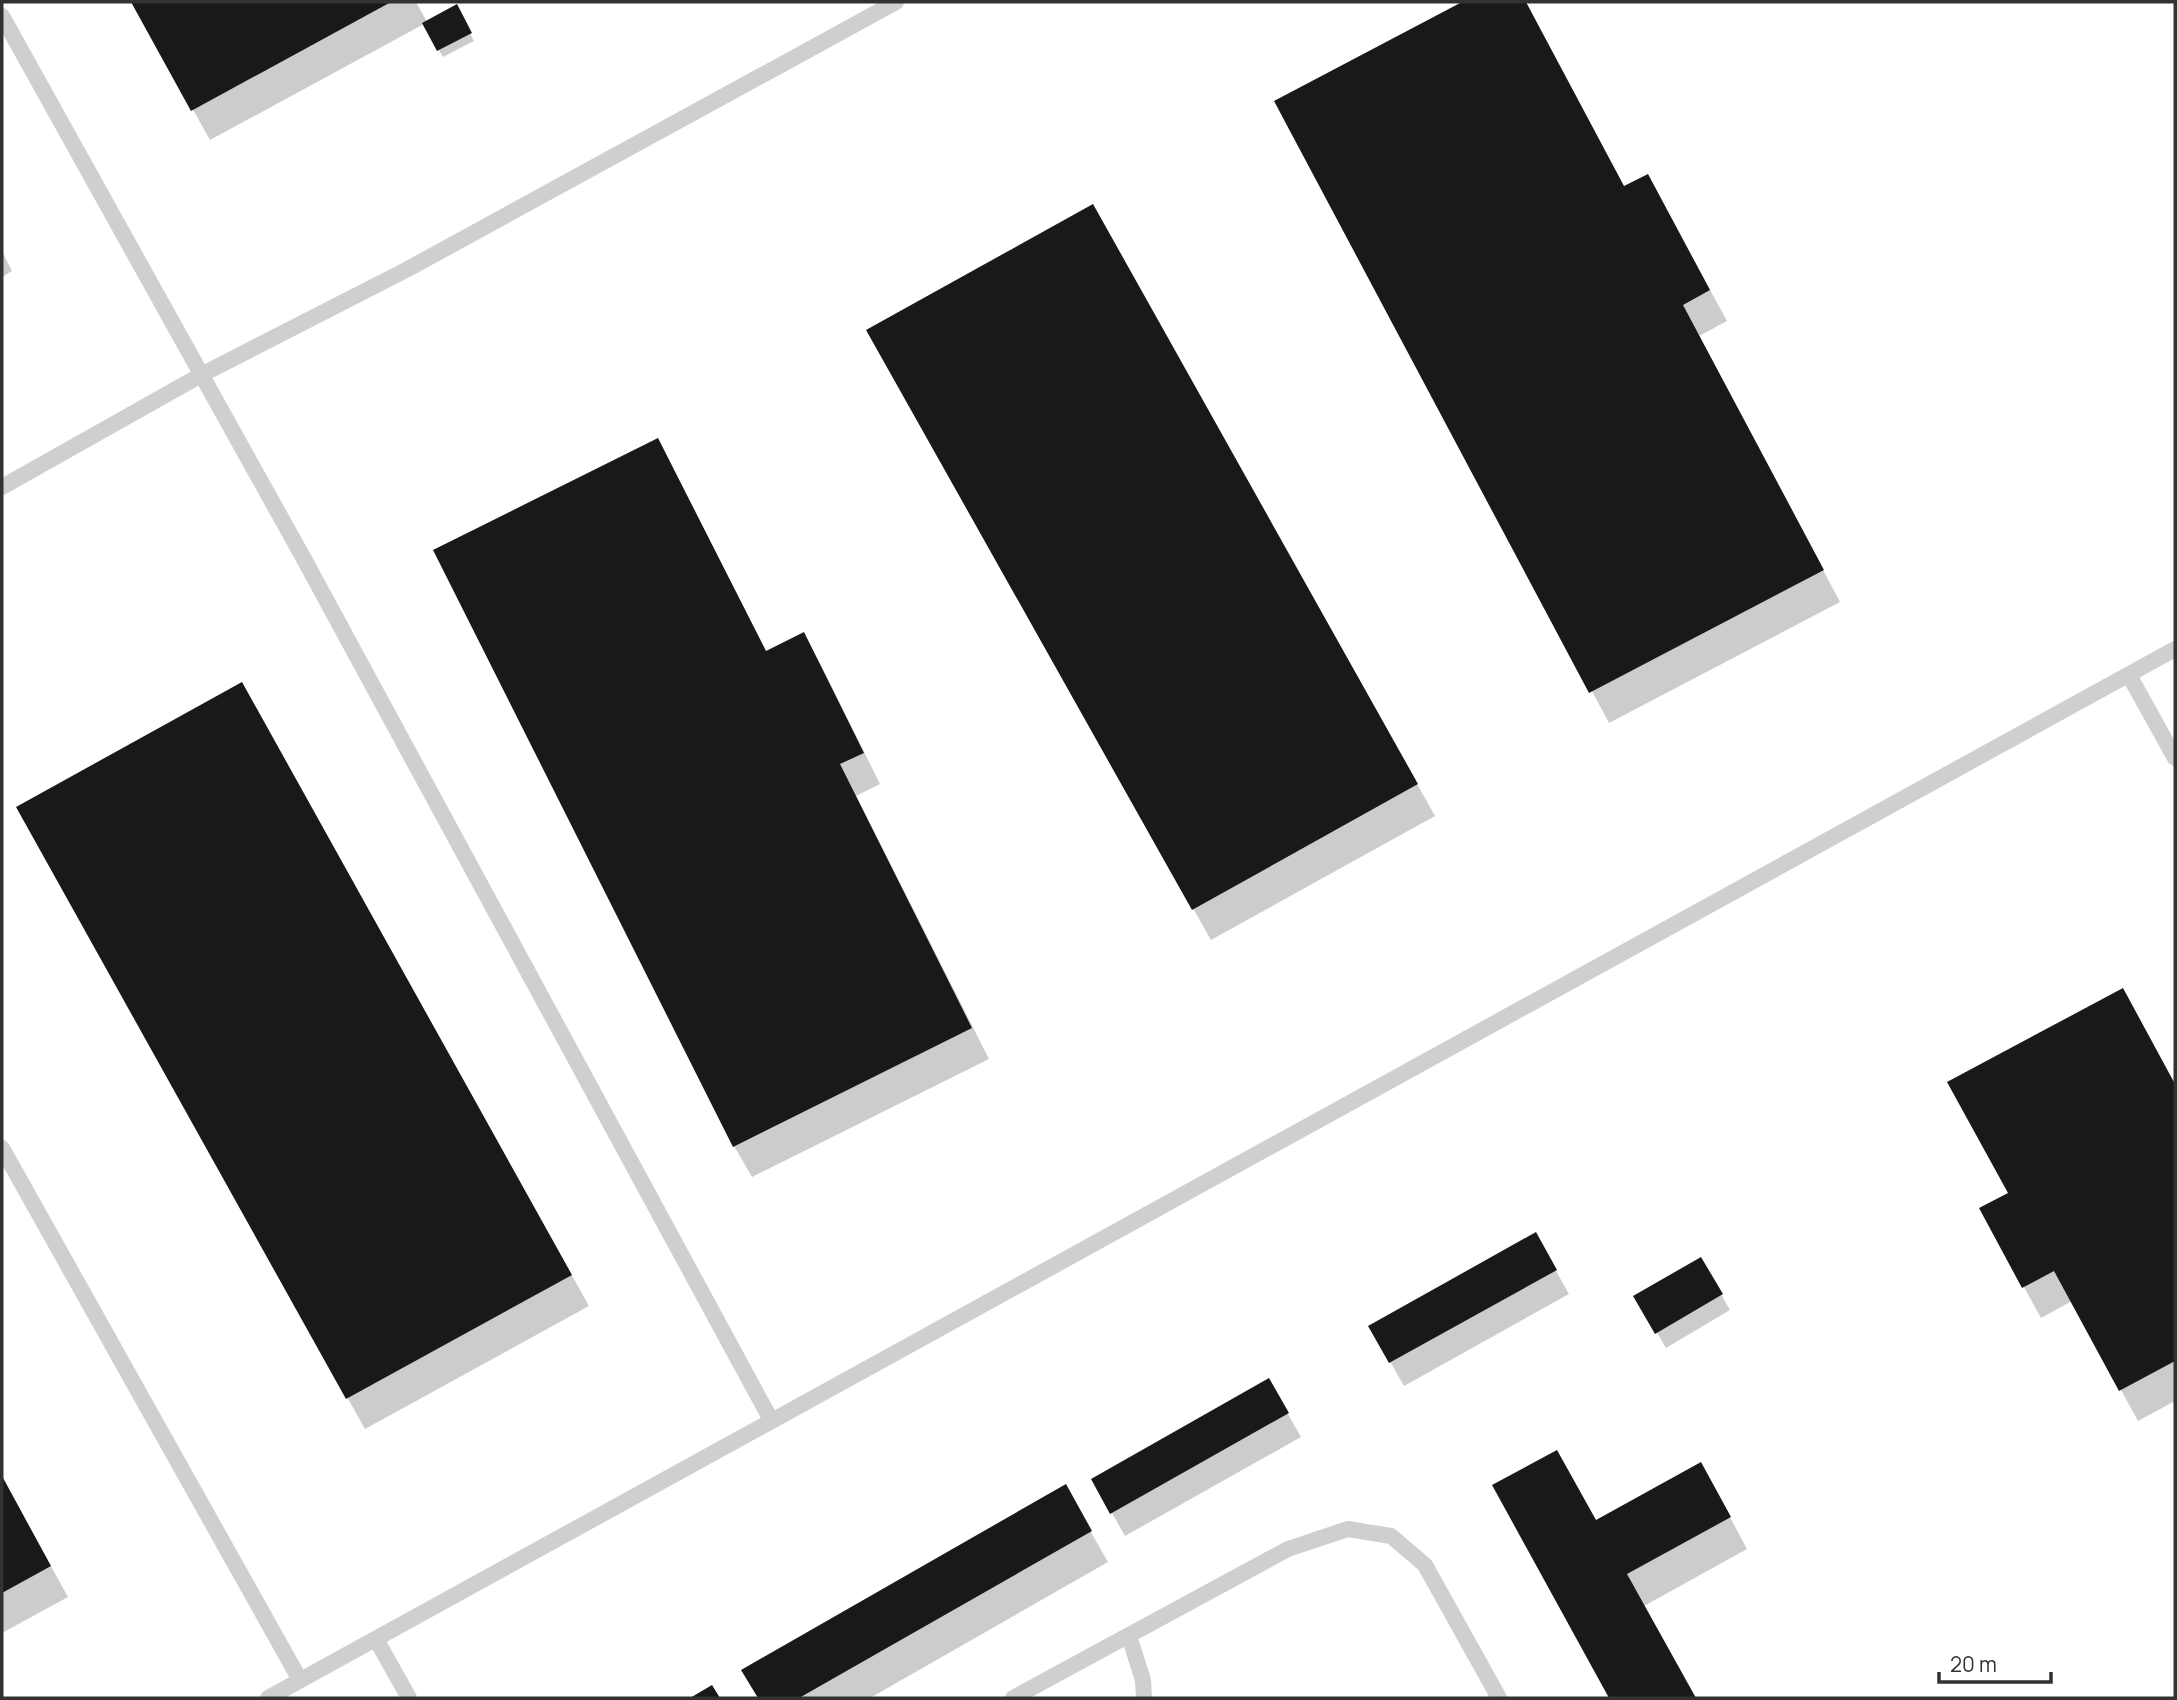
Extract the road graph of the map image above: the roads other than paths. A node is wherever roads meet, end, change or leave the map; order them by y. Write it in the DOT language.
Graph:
graph roads {
  1 [pos="896,2"];
  2 [pos="2,16"];
  3 [pos="201,375"];
  4 [pos="2,487"];
  5 [pos="2175,649"];
  6 [pos="2129,675"];
  7 [pos="2175,758"];
  8 [pos="2,1148"];
  9 [pos="771,1420"];
  10 [pos="1129,1636"];
  11 [pos="376,1639"];
  12 [pos="300,1680"];
  13 [pos="268,1698"];
  14 [pos="409,1698"];
  15 [pos="1013,1698"];
  16 [pos="1144,1698"];
  17 [pos="1499,1698"];
  1 -- 3 [label="lane"];
  2 -- 3 [label="lane"];
  3 -- 4 [label="lane"];
  3 -- 9 [label="lane"];
  5 -- 6 [label="lane"];
  6 -- 7 [label="lane"];
  6 -- 9 [label="lane"];
  8 -- 12 [label="lane"];
  9 -- 11 [label="lane"];
  10 -- 15 [label="lane"];
  10 -- 16 [label="lane"];
  10 -- 17 [label="lane"];
  11 -- 12 [label="lane"];
  11 -- 14 [label="lane"];
  12 -- 13 [label="lane"];
}
